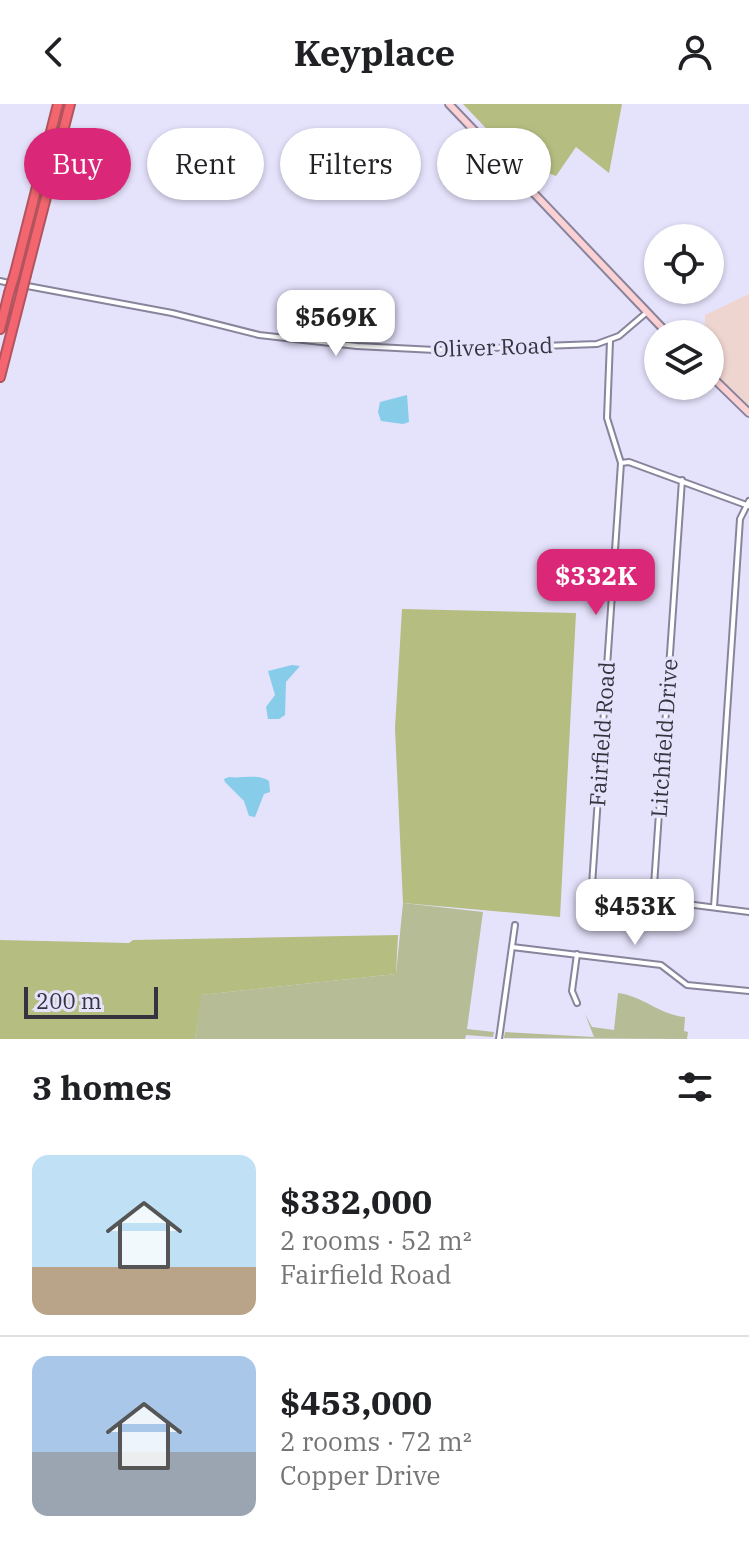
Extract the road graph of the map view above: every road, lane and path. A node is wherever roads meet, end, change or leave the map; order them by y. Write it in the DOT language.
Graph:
graph roads {
  1 [pos="58,104"];
  2 [pos="70,104"];
  3 [pos="449,104"];
  4 [pos="0,281"];
  5 [pos="646,313"];
  6 [pos="653,320"];
  7 [pos="0,329"];
  8 [pos="610,341"];
  9 [pos="0,377"];
  10 [pos="724,389"];
  11 [pos="749,413"];
  12 [pos="621,463"];
  13 [pos="682,480"];
  14 [pos="748,504"];
  15 [pos="653,900"];
  16 [pos="714,908"];
  17 [pos="749,912"];
  18 [pos="515,925"];
  19 [pos="512,947"];
  20 [pos="577,954"];
  21 [pos="749,991"];
  22 [pos="577,1003"];
  23 [pos="499,1039"];
  1 -- 7 [label="highway, bridge"];
  2 -- 9 [label="highway, bridge"];
  3 -- 5 [label="street"];
  4 -- 8 [label="street, Oliver Road"];
  5 -- 6 [label="street"];
  5 -- 8 [label="street"];
  8 -- 12 [label="street, Fairfield Road"];
  10 -- 11 [label="street"];
  12 -- 13 [label="street"];
  12 -- 15 [label="street, Fairfield Road"];
  13 -- 14 [label="street"];
  13 -- 15 [label="street, Litchfield Drive"];
  14 -- 16 [label="street"];
  15 -- 16 [label="street"];
  16 -- 17 [label="street"];
  18 -- 19 [label="street"];
  19 -- 20 [label="street"];
  19 -- 23 [label="street"];
  20 -- 21 [label="street"];
  20 -- 22 [label="street"];
}
